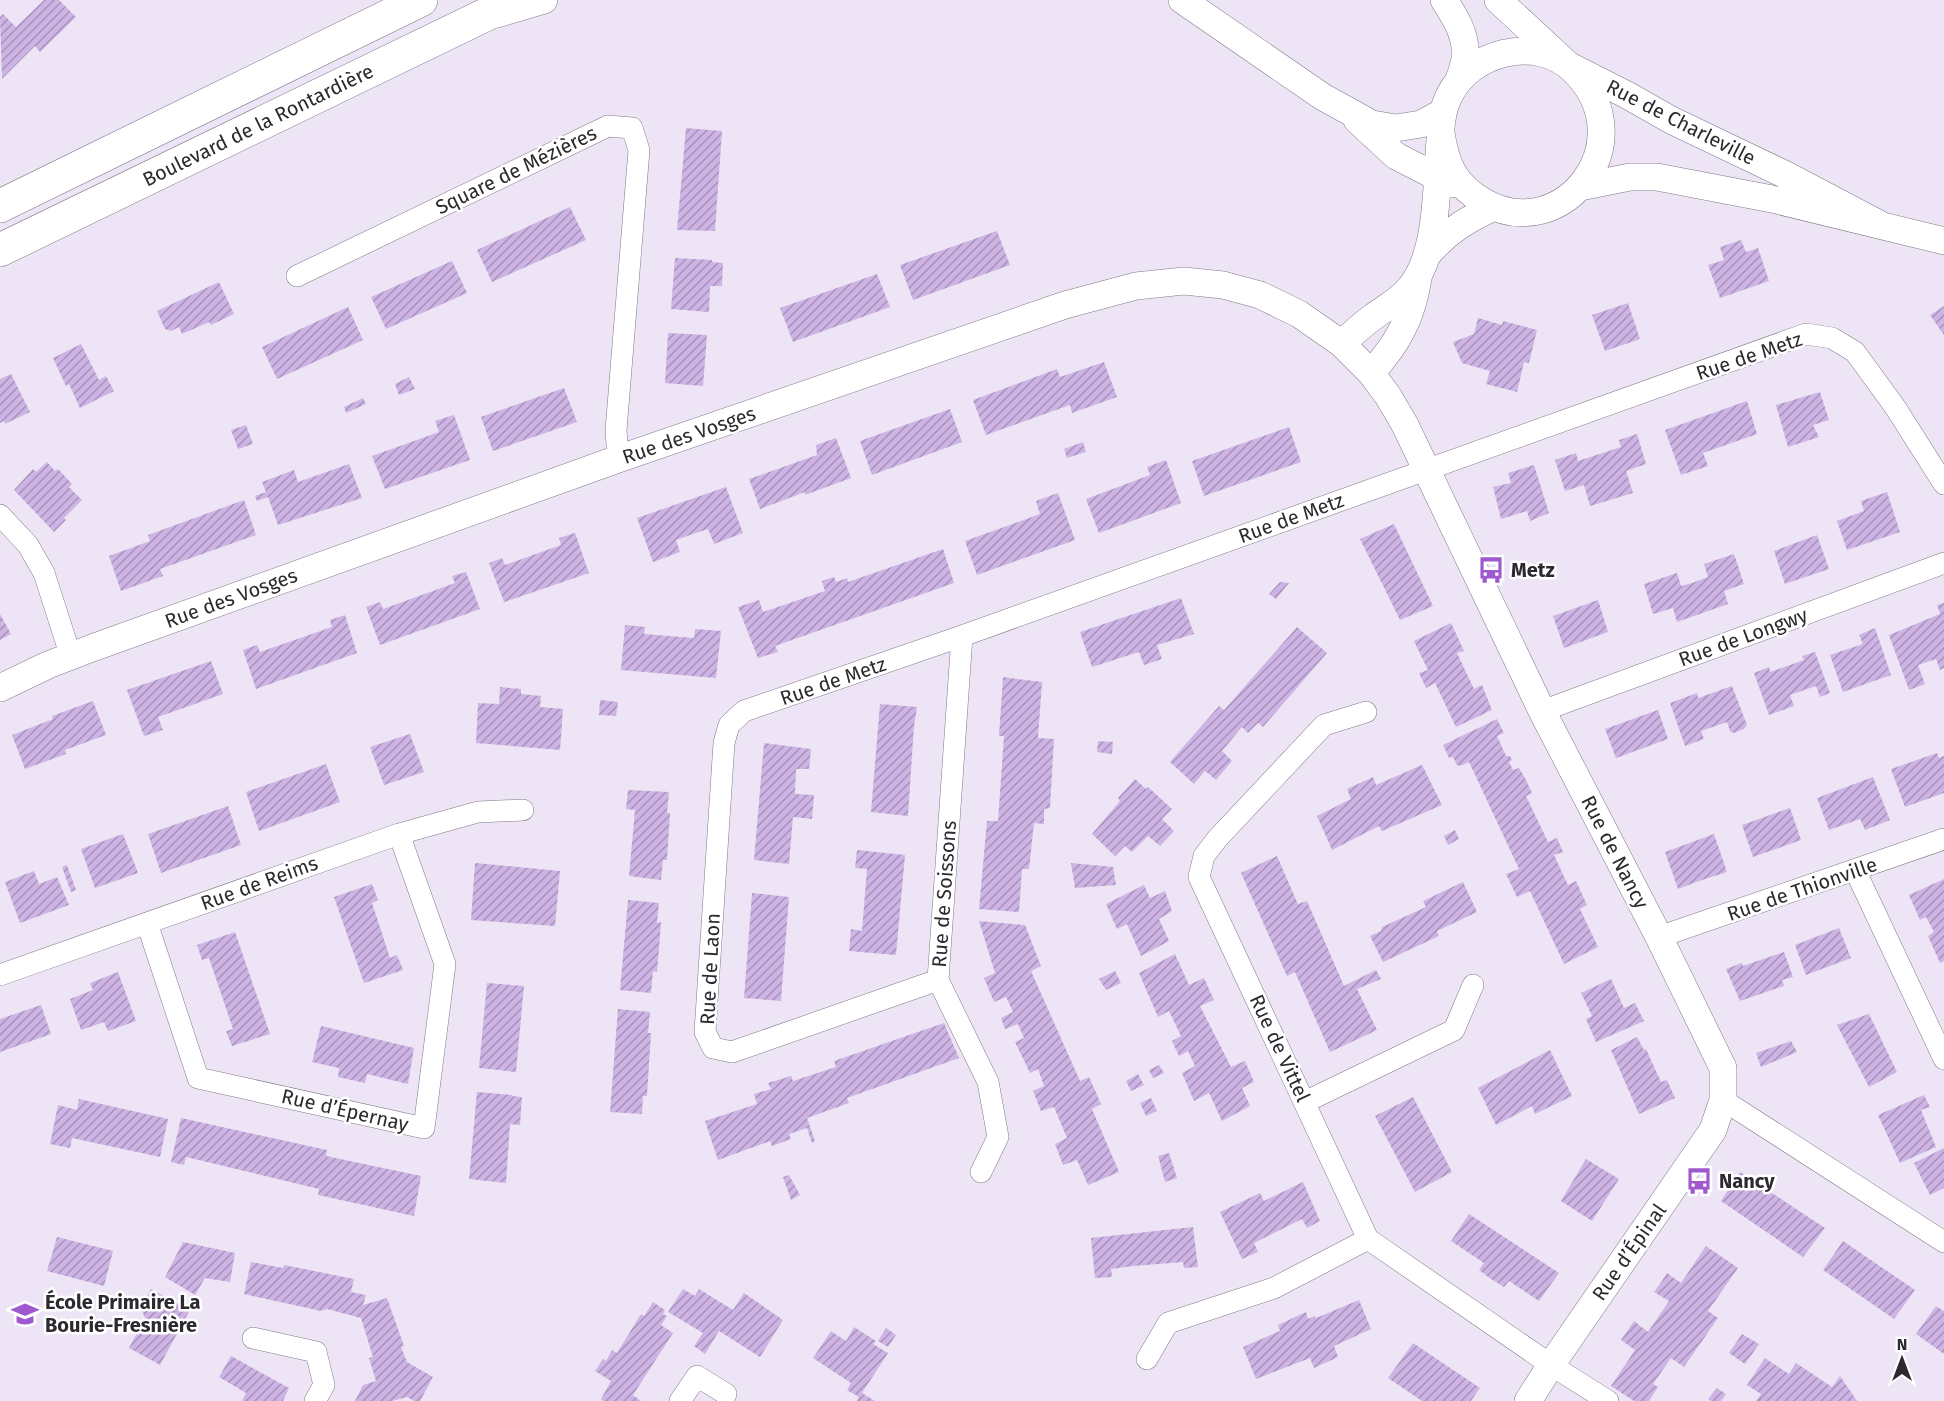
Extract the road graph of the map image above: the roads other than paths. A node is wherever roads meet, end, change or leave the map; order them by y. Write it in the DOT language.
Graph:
graph roads {
  1 [pos="366,0"];
  2 [pos="421,0"];
  3 [pos="516,0"];
  4 [pos="544,0"];
  5 [pos="1182,0"];
  6 [pos="1444,0"];
  7 [pos="1498,0"];
  8 [pos="470,22"];
  9 [pos="1568,65"];
  10 [pos="1459,80"];
  11 [pos="1350,113"];
  12 [pos="1442,122"];
  13 [pos="144,134"];
  14 [pos="1436,177"];
  15 [pos="1581,187"];
  16 [pos="1469,193"];
  17 [pos="0,206"];
  18 [pos="1494,207"];
  19 [pos="1879,224"];
  20 [pos="1944,241"];
  21 [pos="0,250"];
  22 [pos="1423,266"];
  23 [pos="297,276"];
  24 [pos="1342,344"];
  25 [pos="1371,373"];
  26 [pos="618,459"];
  27 [pos="1426,470"];
  28 [pos="1944,484"];
  29 [pos="0,515"];
  30 [pos="1944,563"];
  31 [pos="962,636"];
  32 [pos="71,657"];
  33 [pos="0,688"];
  34 [pos="1542,711"];
  35 [pos="1366,712"];
  36 [pos="729,725"];
  37 [pos="523,810"];
  38 [pos="399,834"];
  39 [pos="1944,839"];
  40 [pos="1855,870"];
  41 [pos="147,923"];
  42 [pos="1659,937"];
  43 [pos="0,975"];
  44 [pos="938,980"];
  45 [pos="1473,985"];
  46 [pos="1944,1059"];
  47 [pos="1723,1100"];
  48 [pos="1305,1102"];
  49 [pos="981,1172"];
  50 [pos="1368,1239"];
  51 [pos="1944,1242"];
  52 [pos="253,1338"];
  53 [pos="1147,1359"];
  54 [pos="1551,1365"];
  55 [pos="726,1394"];
  56 [pos="315,1401"];
  57 [pos="680,1401"];
  58 [pos="1528,1401"];
  59 [pos="1608,1401"];
  1 -- 13 [label="main road"];
  2 -- 13 [label="main road, Boulevard de la Rontardière"];
  3 -- 8 [label="main road, Boulevard de la Rontardière"];
  4 -- 8 [label="street"];
  5 -- 11 [label="street"];
  6 -- 10 [label="street"];
  7 -- 9 [label="street, Rue de Charleville"];
  8 -- 21 [label="main road, Boulevard de la Rontardière"];
  9 -- 10 [label="street"];
  9 -- 15 [label="street"];
  9 -- 19 [label="street, Rue de Charleville"];
  10 -- 12 [label="street"];
  11 -- 12 [label="street"];
  11 -- 14 [label="street"];
  12 -- 14 [label="street"];
  12 -- 16 [label="street"];
  13 -- 17 [label="main road, Boulevard de la Rontardière"];
  14 -- 16 [label="street"];
  14 -- 22 [label="street"];
  15 -- 18 [label="street"];
  15 -- 19 [label="street, Rue de Charleville"];
  16 -- 18 [label="street"];
  18 -- 22 [label="street"];
  19 -- 20 [label="street, Rue de Charleville"];
  22 -- 24 [label="street"];
  22 -- 25 [label="street"];
  23 -- 26 [label="street, Square de Mézières"];
  24 -- 25 [label="street, Rue des Vosges"];
  24 -- 26 [label="street, Rue des Vosges"];
  25 -- 27 [label="street, Rue de Nancy"];
  26 -- 32 [label="street, Rue des Vosges"];
  27 -- 28 [label="street, Rue de Metz"];
  27 -- 31 [label="street, Rue de Metz"];
  27 -- 34 [label="street, Rue de Nancy"];
  29 -- 32 [label="street"];
  30 -- 34 [label="street, Rue de Longwy"];
  31 -- 36 [label="street, Rue de Metz"];
  31 -- 44 [label="street, Rue de Soissons"];
  32 -- 33 [label="street, Rue des Vosges"];
  34 -- 42 [label="street, Rue de Nancy"];
  35 -- 48 [label="street, Rue de Vittel"];
  36 -- 44 [label="street, Rue de Laon"];
  37 -- 38 [label="street, Rue de Reims"];
  38 -- 41 [label="street, Rue de Reims"];
  38 -- 41 [label="street, Rue d’Épernay"];
  39 -- 40 [label="street, Rue de Thionville"];
  40 -- 42 [label="street, Rue de Thionville"];
  40 -- 46 [label="street"];
  41 -- 43 [label="street, Rue de Reims"];
  42 -- 47 [label="street, Rue de Nancy"];
  44 -- 49 [label="street, Rue de Soissons"];
  45 -- 48 [label="street"];
  47 -- 51 [label="street"];
  47 -- 54 [label="street, Rue d’Épinal"];
  48 -- 50 [label="street, Rue de Vittel"];
  50 -- 53 [label="street"];
  50 -- 54 [label="street"];
  52 -- 56 [label="street"];
  54 -- 58 [label="street, Rue d’Épinal"];
  54 -- 59 [label="street"];
  55 -- 57 [label="street"];
}
